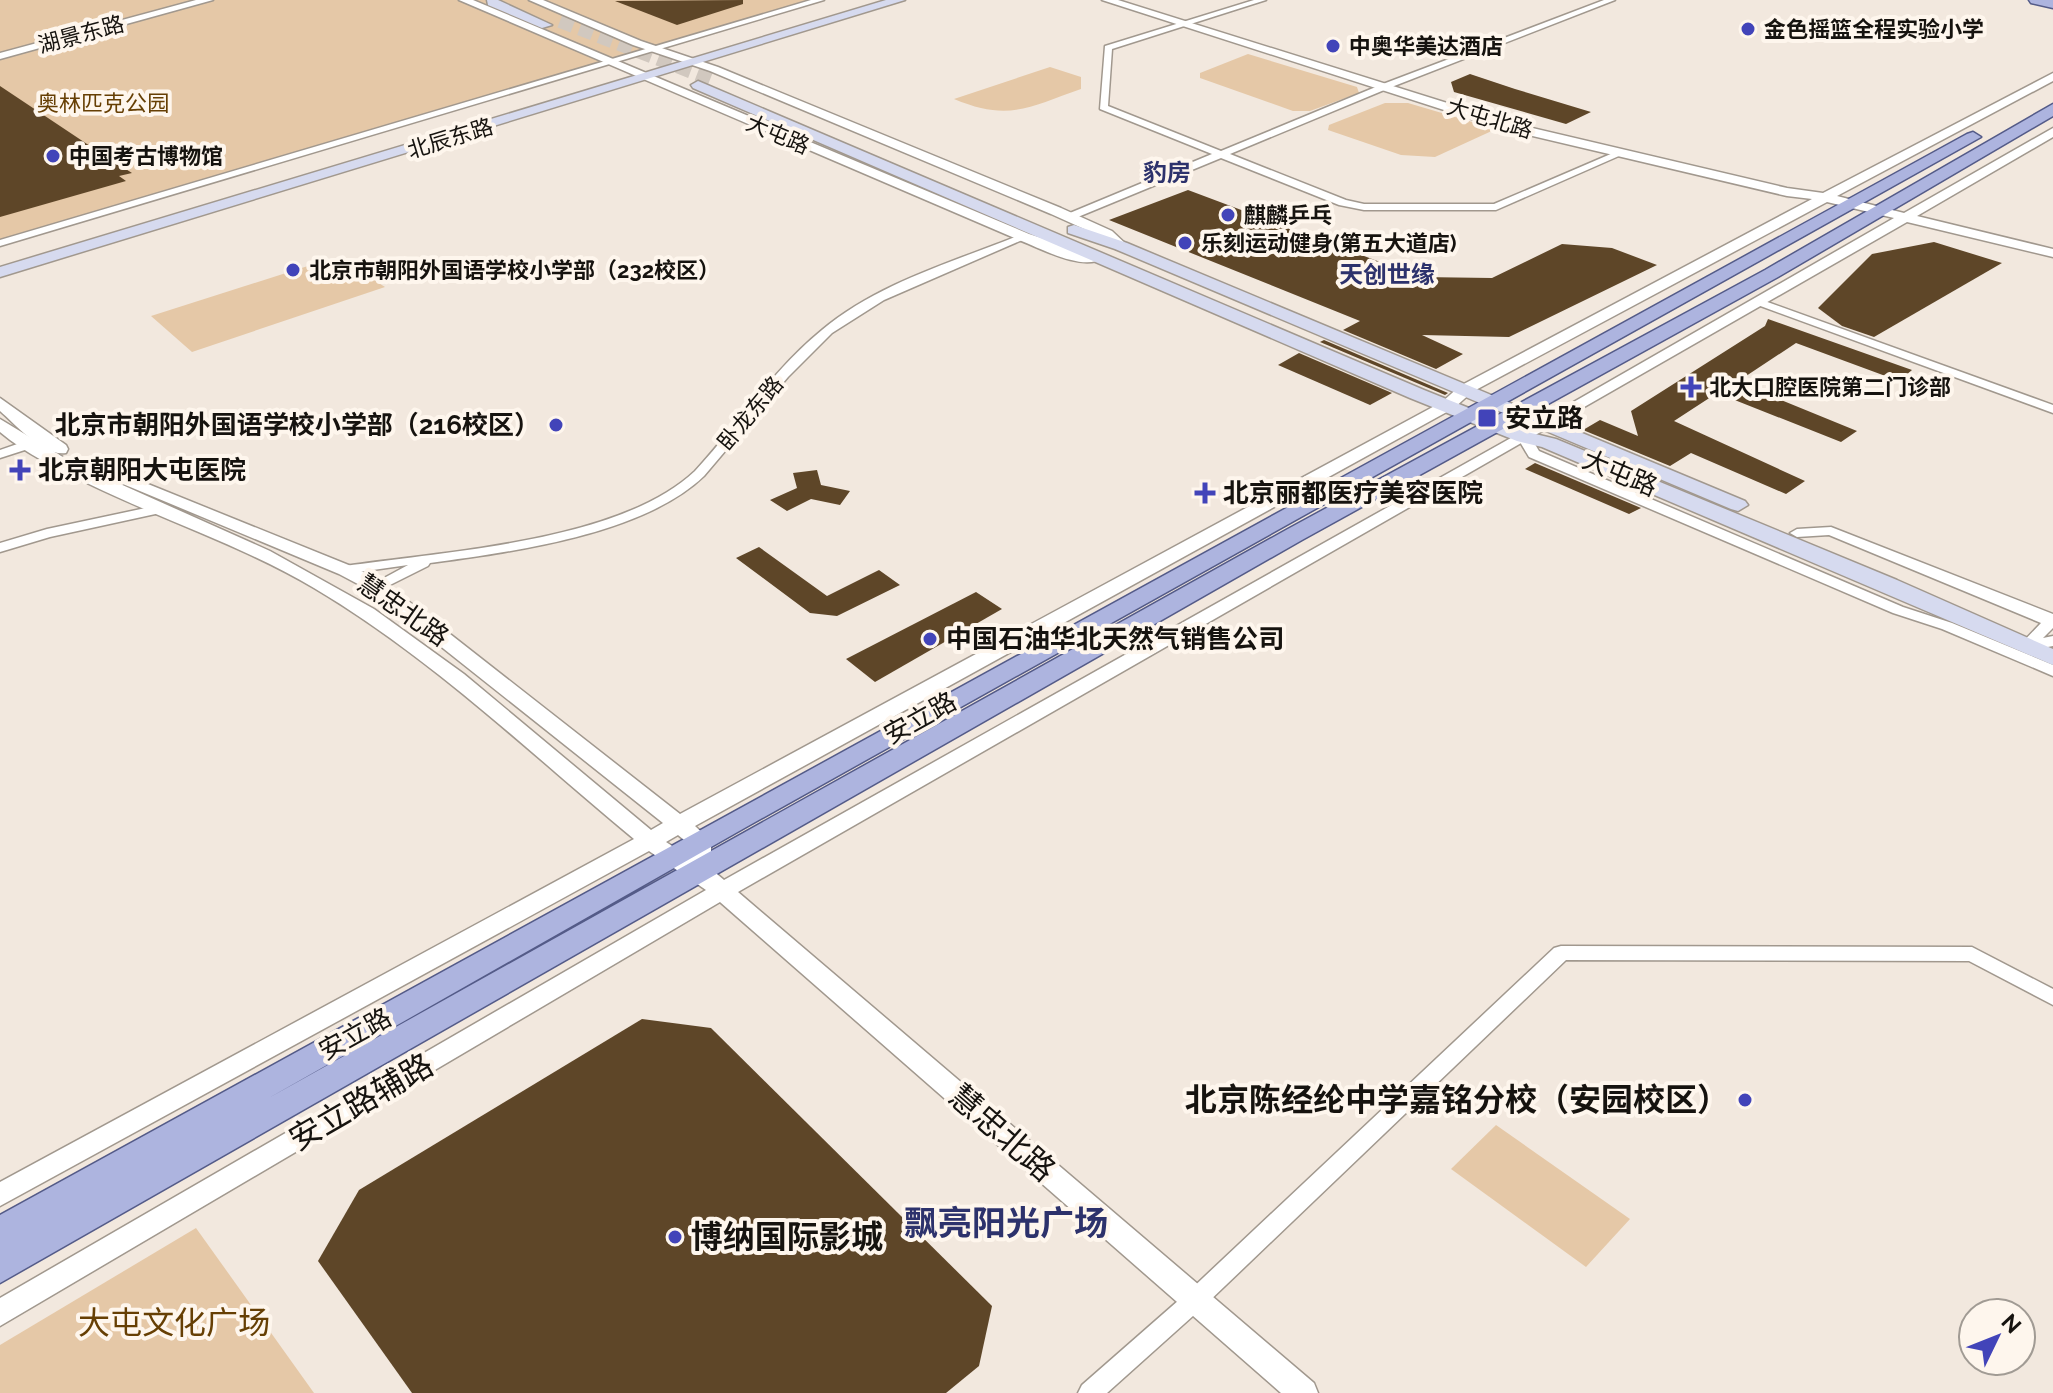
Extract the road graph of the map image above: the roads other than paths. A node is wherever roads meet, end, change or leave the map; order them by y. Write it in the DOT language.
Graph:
graph roads {
  1 [pos="194,0"];
  2 [pos="208,0"];
  3 [pos="464,0"];
  4 [pos="509,0"];
  5 [pos="534,0"];
  6 [pos="820,0"];
  7 [pos="857,0"];
  8 [pos="899,0"];
  9 [pos="1107,0"];
  10 [pos="1262,0"];
  11 [pos="1611,0"];
  12 [pos="2036,0"];
  13 [pos="492,2"];
  14 [pos="2053,4"];
  15 [pos="560,21"];
  16 [pos="546,25"];
  17 [pos="1187,25"];
  18 [pos="655,49"];
  19 [pos="0,54"];
  20 [pos="673,55"];
  21 [pos="610,62"];
  22 [pos="696,63"];
  23 [pos="627,69"];
  24 [pos="2053,76"];
  25 [pos="648,78"];
  26 [pos="1386,86"];
  27 [pos="2053,91"];
  28 [pos="2051,112"];
  29 [pos="2053,132"];
  30 [pos="1623,152"];
  31 [pos="1218,155"];
  32 [pos="1826,198"];
  33 [pos="1849,203"];
  34 [pos="1880,211"];
  35 [pos="1069,217"];
  36 [pos="1906,217"];
  37 [pos="1024,237"];
  38 [pos="0,243"];
  39 [pos="1121,246"];
  40 [pos="2053,253"];
  41 [pos="1096,258"];
  42 [pos="0,259"];
  43 [pos="1743,262"];
  44 [pos="1697,266"];
  45 [pos="0,272"];
  46 [pos="1732,293"];
  47 [pos="1767,298"];
  48 [pos="1466,389"];
  49 [pos="1495,401"];
  50 [pos="0,403"];
  51 [pos="1448,405"];
  52 [pos="2053,409"];
  53 [pos="1520,412"];
  54 [pos="1471,415"];
  55 [pos="1547,423"];
  56 [pos="0,424"];
  57 [pos="1497,426"];
  58 [pos="1524,437"];
  59 [pos="26,445"];
  60 [pos="0,454"];
  61 [pos="155,510"];
  62 [pos="0,548"];
  63 [pos="463,552"];
  64 [pos="345,570"];
  65 [pos="378,587"];
  66 [pos="2047,632"];
  67 [pos="2053,658"];
  68 [pos="2053,671"];
  69 [pos="660,849"];
  70 [pos="701,857"];
  71 [pos="2053,998"];
  72 [pos="0,1195"];
  73 [pos="0,1233"];
  74 [pos="0,1267"];
  75 [pos="1195,1300"];
  76 [pos="0,1313"];
  77 [pos="1090,1393"];
  78 [pos="1303,1393"];
  1 -- 19 [label="street, 湖景东路"];
  2 -- 19 [label="street, 湖景东路"];
  3 -- 21 [label="street, 大屯路"];
  4 -- 15 [label="main road"];
  5 -- 18 [label="street, 大屯路"];
  6 -- 18 [label="street, 北辰东路"];
  7 -- 20 [label="main road, 北辰东路"];
  8 -- 22 [label="main road, 北辰东路"];
  9 -- 17 [label="street, 大屯北路"];
  10 -- 17 [label="street"];
  11 -- 26 [label="street"];
  12 -- 14 [label="main road"];
  13 -- 16 [label="main road"];
  17 -- 26 [label="street, 大屯北路"];
  17 -- 31 [label="street"];
  18 -- 20 [label="street, 大屯路"];
  18 -- 21 [label="street, 北辰东路"];
  20 -- 22 [label="street, 大屯路"];
  20 -- 23 [label="main road, 北辰东路"];
  21 -- 23 [label="street, 大屯路"];
  21 -- 38 [label="street, 北辰东路"];
  22 -- 25 [label="main road, 北辰东路"];
  22 -- 35 [label="street, 大屯路"];
  23 -- 25 [label="street, 大屯路"];
  23 -- 42 [label="main road, 北辰东路"];
  24 -- 32 [label="street, 安立路"];
  25 -- 37 [label="street, 大屯路"];
  25 -- 45 [label="main road, 北辰东路"];
  26 -- 30 [label="street, 大屯北路"];
  26 -- 31 [label="street"];
  27 -- 33 [label="main road, 安立路"];
  28 -- 34 [label="main road"];
  29 -- 36 [label="street, 安立路"];
  30 -- 31 [label="street"];
  30 -- 32 [label="street, 大屯北路"];
  31 -- 35 [label="street"];
  32 -- 33 [label="street, 大屯北路"];
  32 -- 44 [label="street, 安立路"];
  33 -- 34 [label="street, 大屯北路"];
  33 -- 43 [label="main road, 安立路"];
  34 -- 36 [label="street, 大屯北路"];
  34 -- 46 [label="main road"];
  35 -- 39 [label="street, 大屯路"];
  36 -- 40 [label="street"];
  36 -- 47 [label="street, 安立路"];
  37 -- 41 [label="street, 大屯路"];
  37 -- 63 [label="street, 卧龙东路"];
  39 -- 41 [label="main road, 大屯路"];
  39 -- 48 [label="main road, 大屯路"];
  41 -- 51 [label="main road, 大屯路"];
  43 -- 44 [label="main road"];
  43 -- 49 [label="main road, 安立路"];
  44 -- 48 [label="street, 安立路"];
  46 -- 47 [label="main road"];
  46 -- 53 [label="main road"];
  47 -- 52 [label="street"];
  47 -- 55 [label="street, 安立路"];
  48 -- 49 [label="main road, 大屯路"];
  48 -- 51 [label="street, 安立路"];
  49 -- 53 [label="main road, 大屯路"];
  49 -- 54 [label="main road, 安立路"];
  50 -- 64 [label="street, 慧忠北路"];
  51 -- 54 [label="main road, 大屯路"];
  51 -- 70 [label="street, 安立路"];
  53 -- 55 [label="main road, 大屯路"];
  53 -- 57 [label="main road, 安立路"];
  54 -- 57 [label="main road, 大屯路"];
  54 -- 70 [label="main road, 安立路"];
  55 -- 58 [label="street, 安立路"];
  55 -- 66 [label="main road, 大屯路"];
  56 -- 59 [label="street, 慧忠北路"];
  57 -- 58 [label="main road, 大屯路"];
  57 -- 70 [label="main road, 安立路"];
  58 -- 66 [label="main road, 大屯路"];
  58 -- 68 [label="street"];
  58 -- 70 [label="street, 安立路"];
  59 -- 60 [label="street"];
  59 -- 61 [label="street, 慧忠北路"];
  61 -- 62 [label="street"];
  61 -- 69 [label="street, 慧忠北路"];
  63 -- 64 [label="street, 卧龙东路"];
  63 -- 65 [label="street, 卧龙东路"];
  64 -- 65 [label="street, 慧忠北路"];
  65 -- 70 [label="street, 慧忠北路"];
  66 -- 67 [label="main road, 大屯路"];
  69 -- 70 [label="main road, 安立路"];
  69 -- 72 [label="street"];
  69 -- 73 [label="main road, 安立路"];
  70 -- 74 [label="main road, 安立路"];
  70 -- 75 [label="street, 慧忠北路"];
  70 -- 76 [label="street, 安立路辅路"];
  71 -- 75 [label="street"];
  75 -- 77 [label="street"];
  75 -- 78 [label="street, 慧忠北路"];
}
